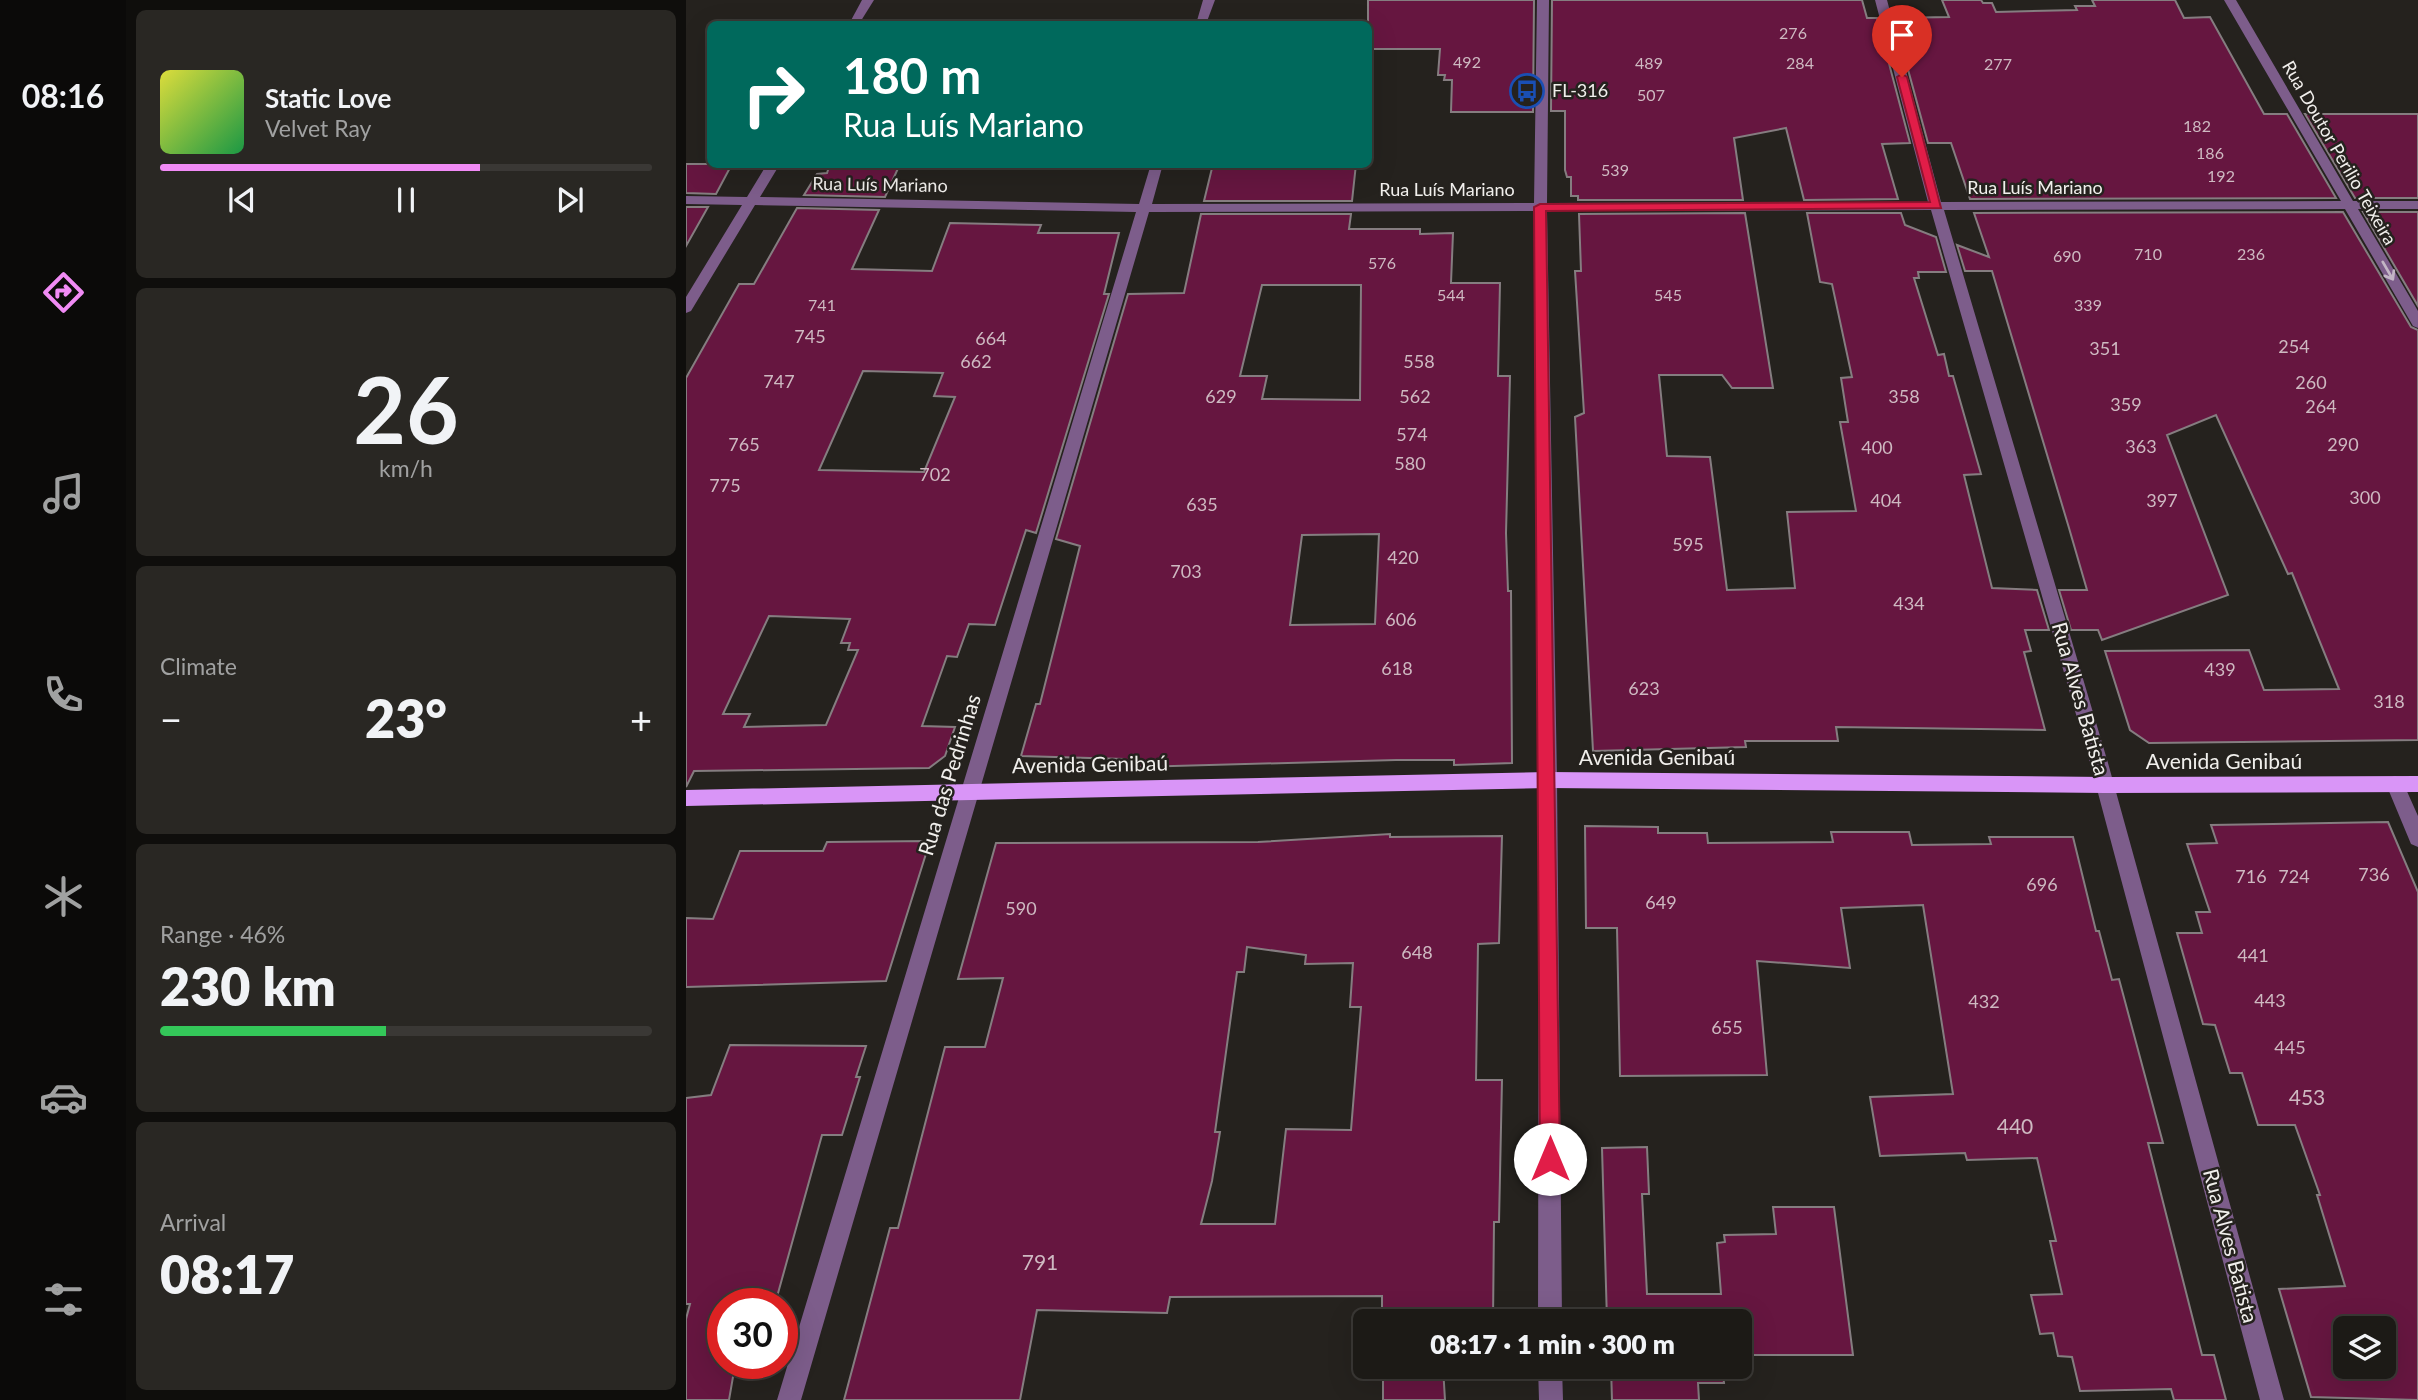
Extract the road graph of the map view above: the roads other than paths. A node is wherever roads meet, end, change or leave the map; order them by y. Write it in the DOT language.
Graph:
graph roads {
  1 [pos="868,0"];
  2 [pos="1209,0"];
  3 [pos="1543,0"];
  4 [pos="1881,0"];
  5 [pos="2230,0"];
  6 [pos="856,21"];
  7 [pos="1202,21"];
  8 [pos="772,168"];
  9 [pos="1156,168"];
  10 [pos="686,200"];
  11 [pos="753,200"];
  12 [pos="2348,204"];
  13 [pos="2418,205"];
  14 [pos="1936,206"];
  15 [pos="1540,207"];
  16 [pos="1144,208"];
  17 [pos="686,308"];
  18 [pos="2418,323"];
  19 [pos="1548,780"];
  20 [pos="2395,784"];
  21 [pos="2418,784"];
  22 [pos="2105,785"];
  23 [pos="969,790"];
  24 [pos="686,798"];
  25 [pos="2418,838"];
  26 [pos="1550,1309"];
  27 [pos="1550,1379"];
  28 [pos="789,1400"];
  29 [pos="1551,1400"];
  30 [pos="2272,1400"];
  1 -- 6 [label="street"];
  2 -- 7 [label="street"];
  3 -- 15 [label="street"];
  4 -- 14 [label="street, Rua Alves Batista"];
  5 -- 12 [label="street, Rua Doutor Perilio Teixeira"];
  8 -- 11 [label="street"];
  9 -- 16 [label="street, Rua das Pedrinhas"];
  10 -- 11 [label="street, Rua Luís Mariano"];
  11 -- 16 [label="street, Rua Luís Mariano"];
  11 -- 17 [label="street"];
  12 -- 13 [label="street, Rua Luís Mariano"];
  12 -- 14 [label="street, Rua Luís Mariano"];
  12 -- 18 [label="street, Rua Doutor Perilio Teixeira, one-way"];
  14 -- 15 [label="street, Rua Luís Mariano"];
  14 -- 22 [label="street, Rua Alves Batista"];
  15 -- 16 [label="street, Rua Luís Mariano"];
  15 -- 19 [label="street"];
  16 -- 23 [label="street, Rua das Pedrinhas"];
  19 -- 22 [label="main road, Avenida Genibaú"];
  19 -- 23 [label="main road, Avenida Genibaú"];
  19 -- 26 [label="street"];
  20 -- 21 [label="main road, Avenida Genibaú"];
  20 -- 22 [label="main road, Avenida Genibaú"];
  20 -- 25 [label="street"];
  22 -- 30 [label="street, Rua Alves Batista"];
  23 -- 24 [label="main road, Avenida Genibaú"];
  23 -- 28 [label="street, Rua das Pedrinhas"];
  27 -- 29 [label="street"];
}
